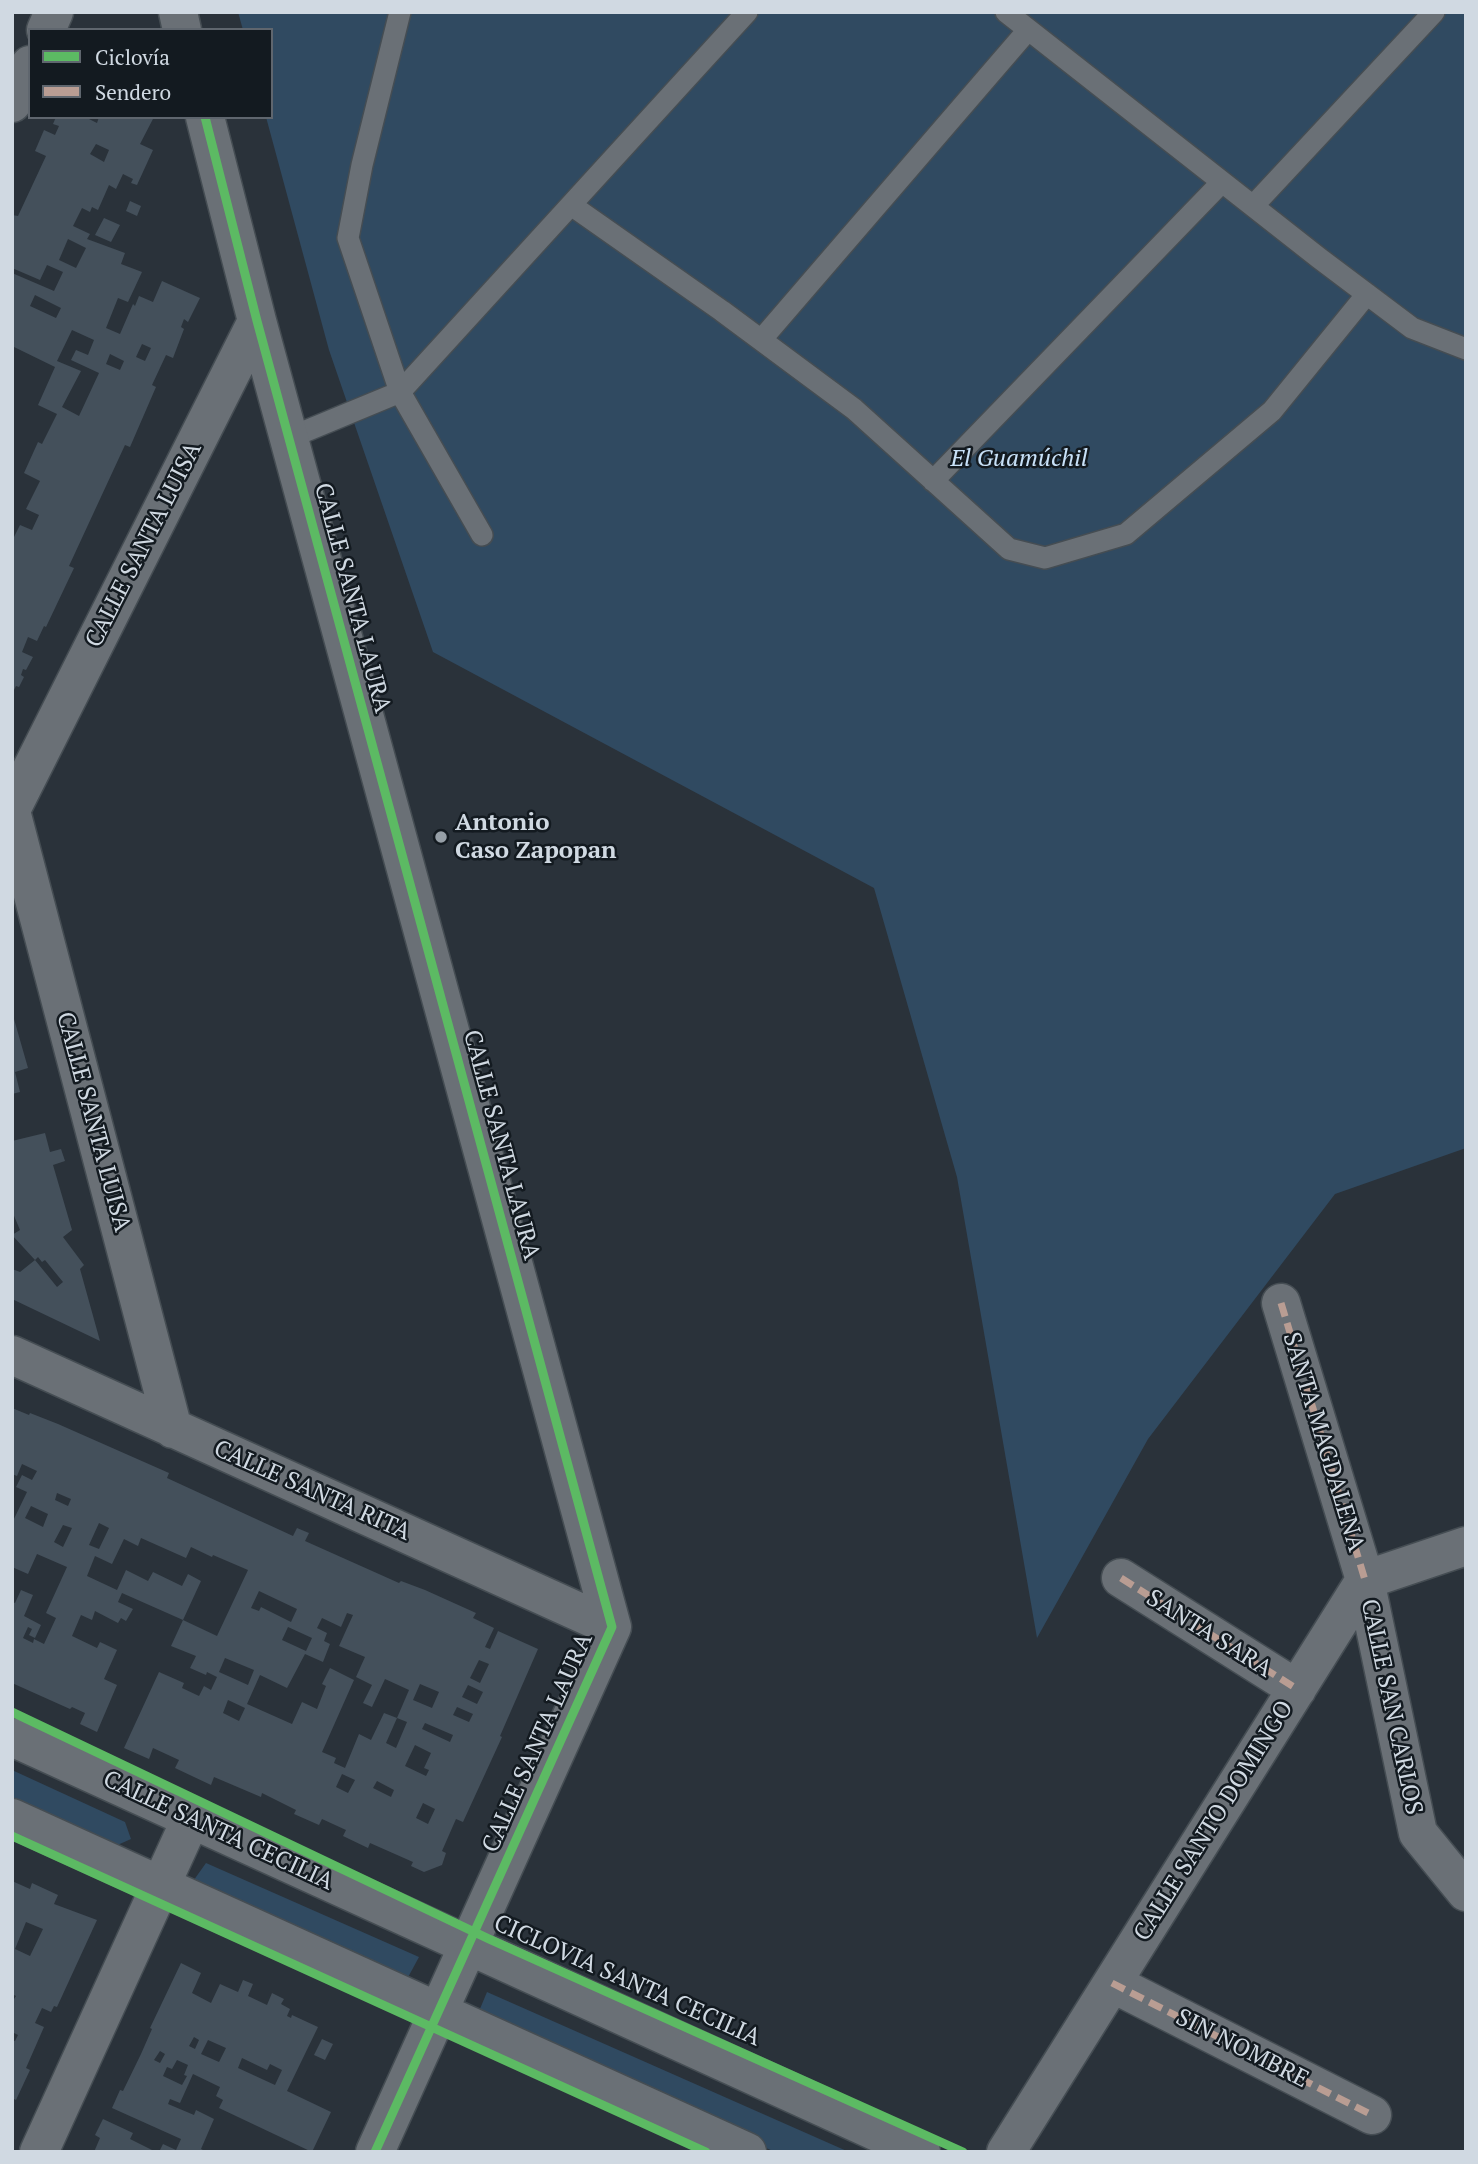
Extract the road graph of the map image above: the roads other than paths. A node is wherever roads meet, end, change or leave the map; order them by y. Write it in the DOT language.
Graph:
graph roads {
  1 [pos="54,12"];
  2 [pos="400,12"];
  3 [pos="747,12"];
  4 [pos="1006,12"];
  5 [pos="1434,12"];
  6 [pos="47,28"];
  7 [pos="1028,30"];
  8 [pos="28,69"];
  9 [pos="12,103"];
  10 [pos="206,119"];
  11 [pos="1222,182"];
  12 [pos="571,205"];
  13 [pos="1253,206"];
  14 [pos="1367,294"];
  15 [pos="257,321"];
  16 [pos="761,340"];
  17 [pos="1466,349"];
  18 [pos="400,392"];
  19 [pos="289,438"];
  20 [pos="933,481"];
  21 [pos="482,535"];
  22 [pos="12,808"];
  23 [pos="12,815"];
  24 [pos="1282,1303"];
  25 [pos="12,1355"];
  26 [pos="173,1429"];
  27 [pos="1466,1546"];
  28 [pos="1121,1578"];
  29 [pos="1365,1580"];
  30 [pos="612,1627"];
  31 [pos="1297,1689"];
  32 [pos="12,1737"];
  33 [pos="12,1818"];
  34 [pos="191,1819"];
  35 [pos="160,1885"];
  36 [pos="1466,1892"];
  37 [pos="468,1945"];
  38 [pos="1112,1983"];
  39 [pos="438,2011"];
  40 [pos="1372,2115"];
  41 [pos="39,2152"];
  42 [pos="375,2152"];
  43 [pos="747,2152"];
  44 [pos="921,2152"];
  45 [pos="1006,2152"];
  1 -- 6 [label="street"];
  2 -- 18 [label="lane"];
  3 -- 12 [label="lane"];
  4 -- 7 [label="lane"];
  5 -- 13 [label="lane"];
  7 -- 11 [label="lane"];
  7 -- 16 [label="lane"];
  8 -- 9 [label="street"];
  10 -- 15 [label="street, CALLE SANTA LAURA"];
  11 -- 13 [label="lane"];
  11 -- 20 [label="lane"];
  12 -- 16 [label="lane"];
  12 -- 18 [label="lane"];
  13 -- 14 [label="lane"];
  14 -- 17 [label="lane"];
  14 -- 20 [label="lane"];
  15 -- 19 [label="street, CALLE SANTA LAURA"];
  15 -- 22 [label="street, CALLE SANTA LUISA"];
  16 -- 20 [label="lane"];
  18 -- 19 [label="lane"];
  18 -- 21 [label="lane"];
  19 -- 30 [label="street, CALLE SANTA LAURA"];
  23 -- 26 [label="street, CALLE SANTA LUISA"];
  24 -- 29 [label="street, SANTA MAGDALENA"];
  25 -- 26 [label="street, CALLE SANTA RITA"];
  26 -- 30 [label="street, CALLE SANTA RITA"];
  27 -- 29 [label="street"];
  28 -- 31 [label="street, SANTA SARA"];
  29 -- 31 [label="street, CALLE SANTO DOMINGO"];
  29 -- 36 [label="street, CALLE SAN CARLOS"];
  30 -- 37 [label="street, CALLE SANTA LAURA"];
  31 -- 38 [label="street, CALLE SANTO DOMINGO"];
  32 -- 34 [label="street, CALLE SANTA CECILIA"];
  33 -- 35 [label="street"];
  34 -- 35 [label="street"];
  34 -- 37 [label="street, CALLE SANTA CECILIA"];
  35 -- 39 [label="street"];
  35 -- 41 [label="street"];
  37 -- 39 [label="street, CALLE SANTA LAURA"];
  37 -- 44 [label="street, CALLE SANTA CECILIA"];
  38 -- 40 [label="street, SIN NOMBRE"];
  38 -- 45 [label="street, CALLE SANTO DOMINGO"];
  39 -- 42 [label="street, CALLE SANTA LAURA"];
  39 -- 43 [label="street"];
}
